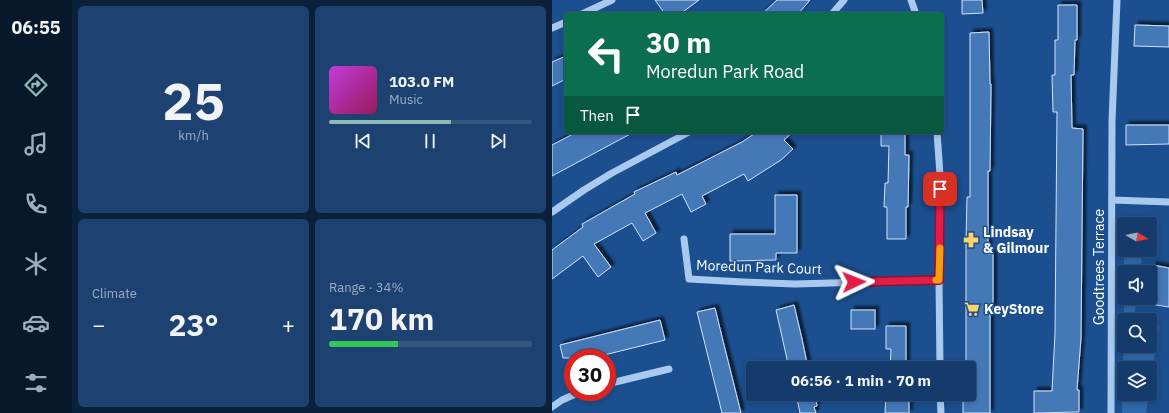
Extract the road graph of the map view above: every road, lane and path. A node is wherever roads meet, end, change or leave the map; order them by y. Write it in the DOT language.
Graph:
graph roads {
  1 [pos="612,0"];
  2 [pos="844,0"];
  3 [pos="911,0"];
  4 [pos="1117,0"];
  5 [pos="586,12"];
  6 [pos="834,12"];
  7 [pos="915,12"];
  8 [pos="564,23"];
  9 [pos="552,28"];
  10 [pos="686,134"];
  11 [pos="937,134"];
  12 [pos="1112,200"];
  13 [pos="1169,202"];
  14 [pos="552,212"];
  15 [pos="684,239"];
  16 [pos="939,280"];
  17 [pos="940,361"];
  18 [pos="669,369"];
  19 [pos="616,382"];
  20 [pos="564,399"];
  21 [pos="940,401"];
  22 [pos="552,407"];
  23 [pos="941,413"];
  24 [pos="1111,413"];
  1 -- 5 [label="street"];
  2 -- 6 [label="street"];
  3 -- 7 [label="street"];
  4 -- 12 [label="street, Goodtrees Terrace"];
  8 -- 9 [label="street"];
  10 -- 14 [label="street"];
  11 -- 16 [label="street"];
  12 -- 13 [label="street"];
  12 -- 24 [label="street, Goodtrees Terrace"];
  15 -- 16 [label="street, Moredun Park Court"];
  16 -- 17 [label="street"];
  18 -- 19 [label="street"];
  20 -- 22 [label="street"];
  21 -- 23 [label="street"];
}
